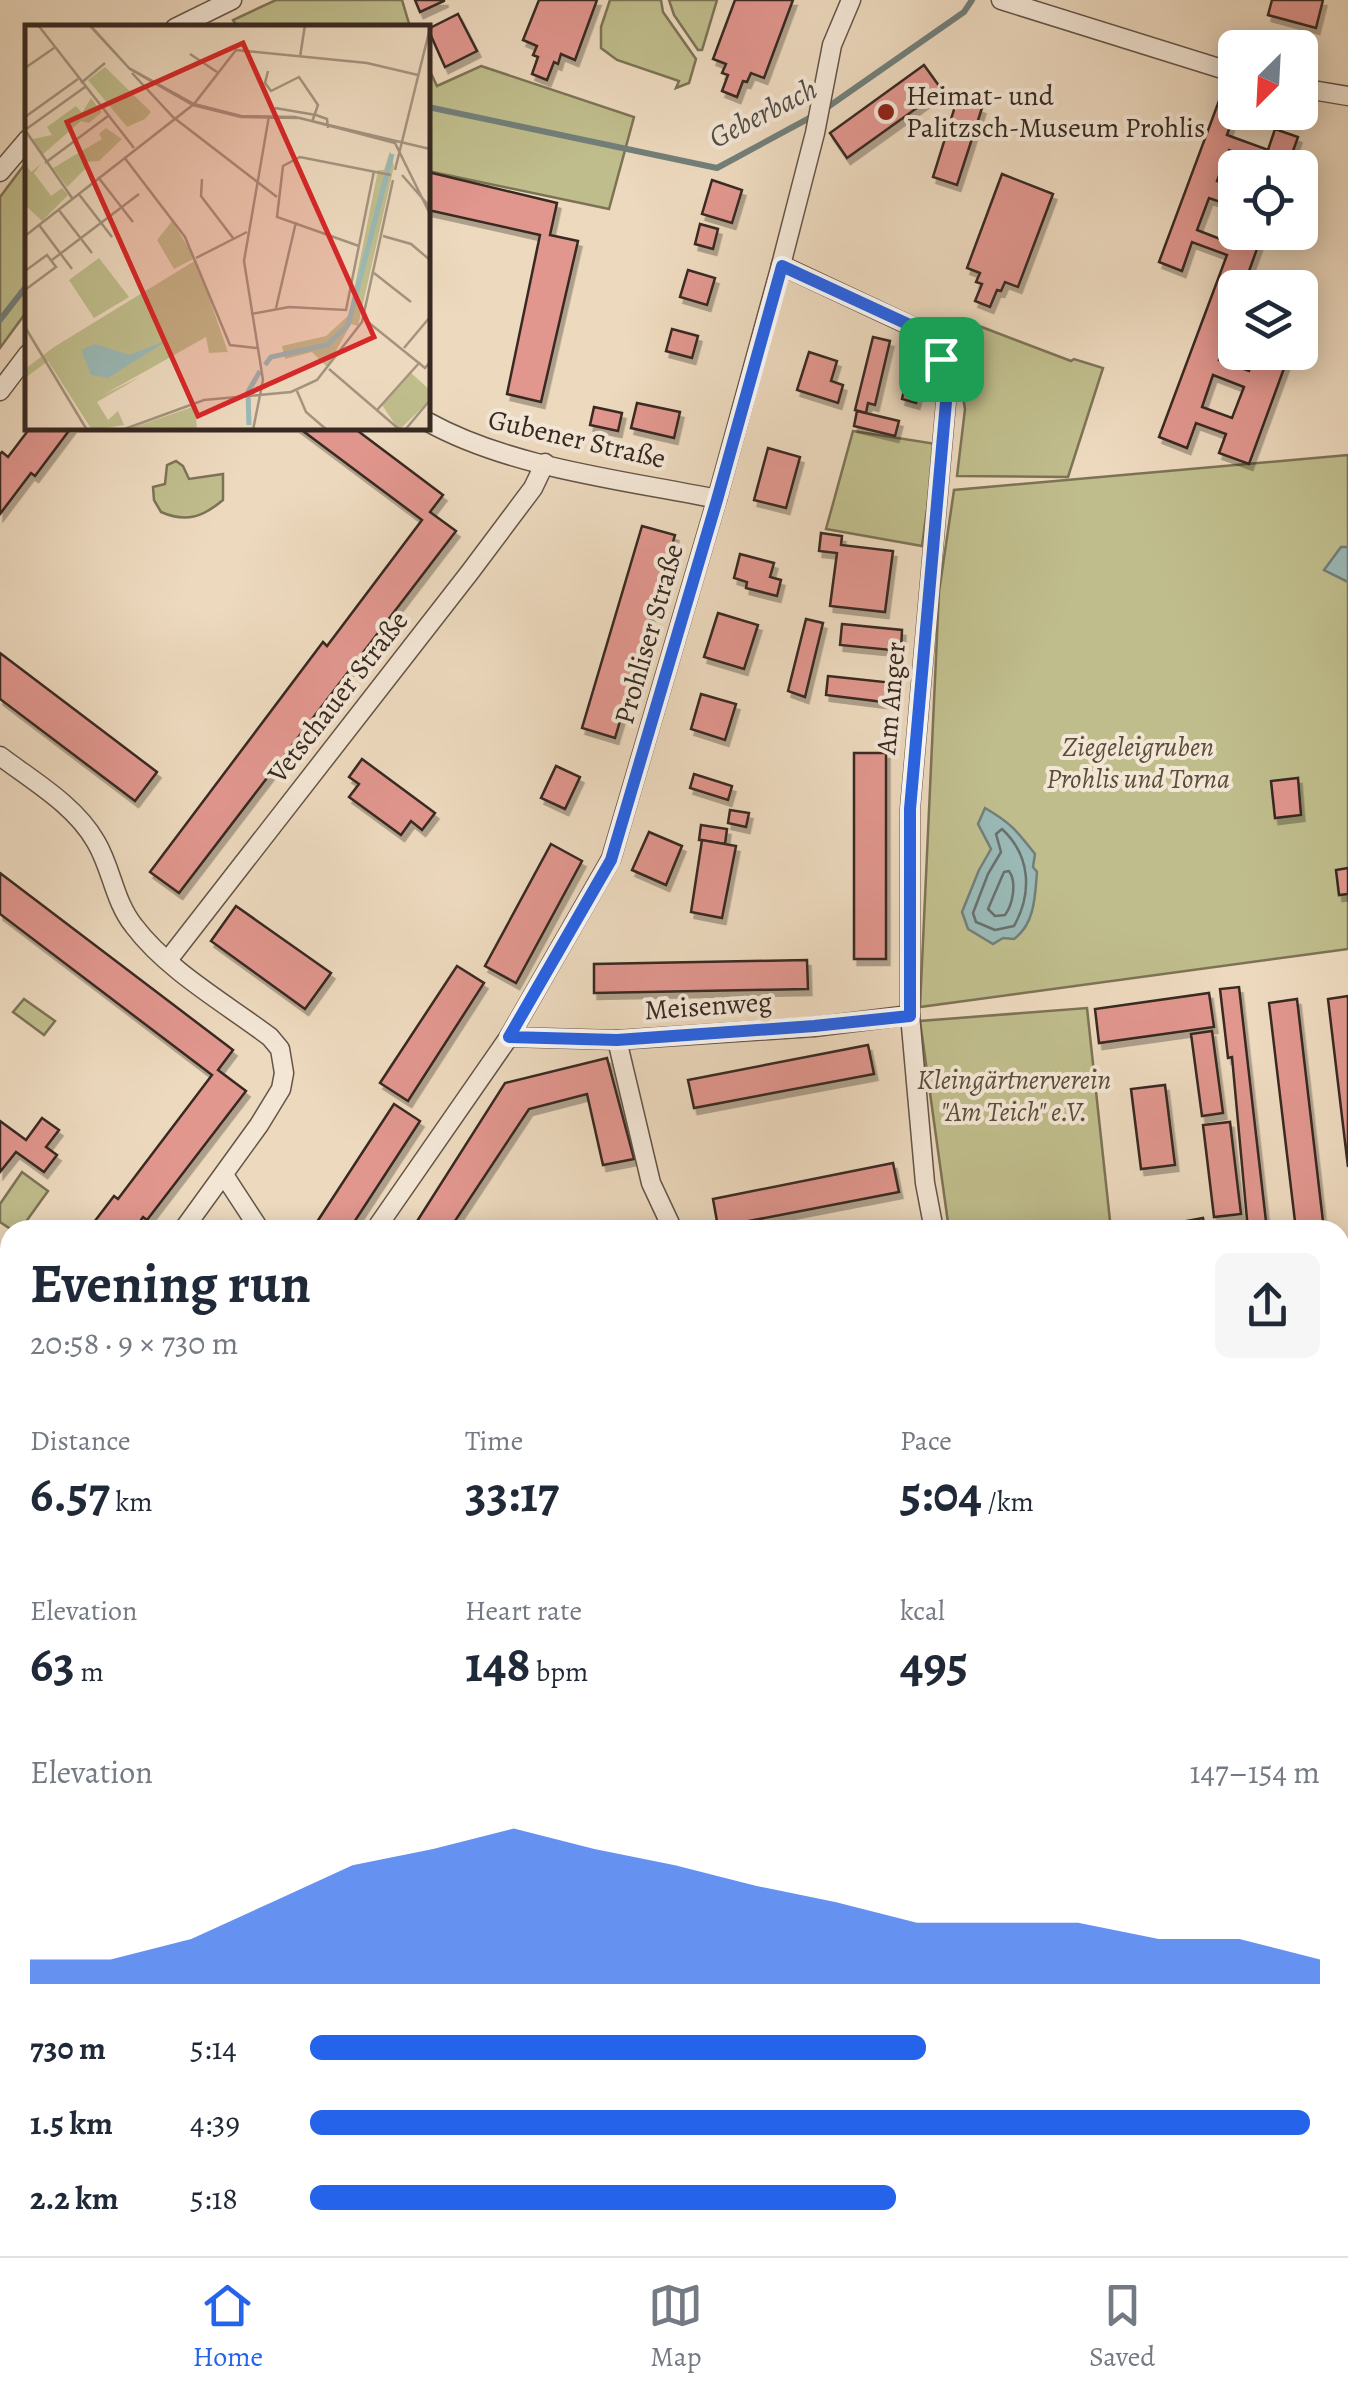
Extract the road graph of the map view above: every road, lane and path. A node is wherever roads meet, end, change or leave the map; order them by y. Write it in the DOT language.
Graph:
graph roads {
  1 [pos="232,0"];
  2 [pos="851,0"];
  3 [pos="1001,0"];
  4 [pos="180,25"];
  5 [pos="1218,68"];
  6 [pos="1318,91"];
  7 [pos="1348,96"];
  8 [pos="0,140"];
  9 [pos="25,141"];
  10 [pos="14,154"];
  11 [pos="0,172"];
  12 [pos="782,266"];
  13 [pos="25,358"];
  14 [pos="0,392"];
  15 [pos="430,423"];
  16 [pos="546,463"];
  17 [pos="717,500"];
  18 [pos="0,756"];
  19 [pos="168,960"];
  20 [pos="910,1016"];
  21 [pos="509,1037"];
  22 [pos="617,1040"];
  23 [pos="224,1175"];
  24 [pos="190,1220"];
  25 [pos="253,1220"];
  26 [pos="382,1220"];
  27 [pos="668,1220"];
  28 [pos="932,1220"];
  1 -- 4 [label="street"];
  2 -- 12 [label="street, Prohliser Straße"];
  3 -- 5 [label="street"];
  6 -- 7 [label="street"];
  8 -- 10 [label="street"];
  9 -- 10 [label="street"];
  10 -- 11 [label="street"];
  12 -- 17 [label="street, Prohliser Straße"];
  12 -- 20 [label="street, Am Anger"];
  13 -- 14 [label="street"];
  15 -- 16 [label="street, Gubener Straße"];
  16 -- 17 [label="street, Gubener Straße"];
  16 -- 19 [label="street, Vetschauer Straße"];
  17 -- 21 [label="street, Prohliser Straße"];
  18 -- 19 [label="street"];
  19 -- 23 [label="street"];
  20 -- 22 [label="street, Meisenweg"];
  20 -- 28 [label="street, Am Anger"];
  21 -- 22 [label="street, Meisenweg"];
  21 -- 26 [label="street, Prohliser Straße"];
  22 -- 27 [label="street"];
  23 -- 24 [label="street"];
  23 -- 25 [label="street"];
}
